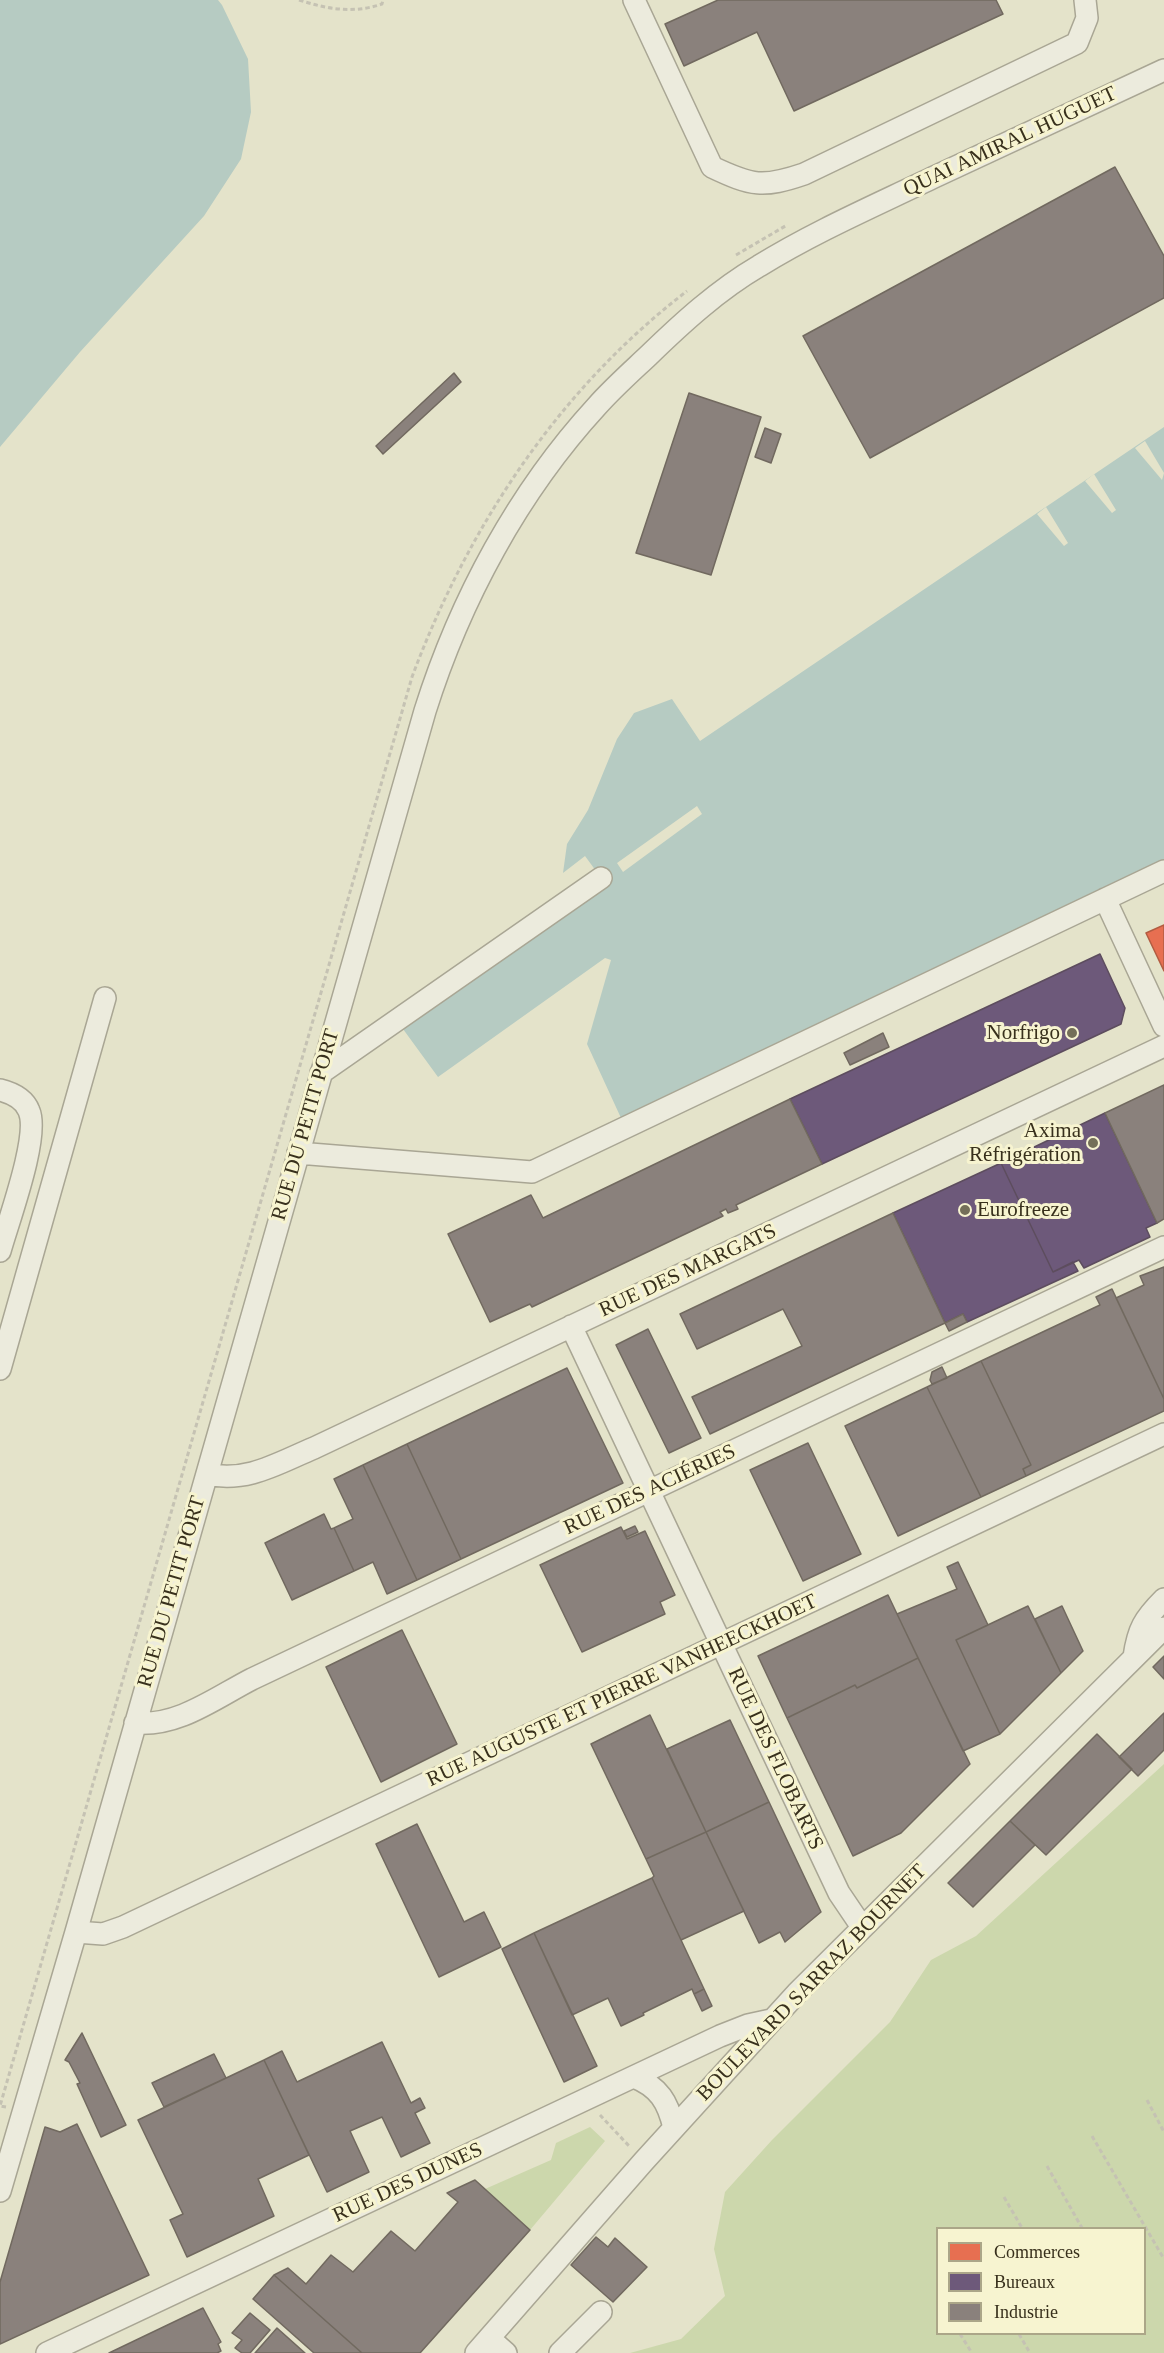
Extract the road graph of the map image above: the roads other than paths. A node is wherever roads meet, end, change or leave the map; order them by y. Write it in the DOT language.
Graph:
graph roads {
  1 [pos="634,0"];
  2 [pos="1085,0"];
  3 [pos="1164,70"];
  4 [pos="856,214"];
  5 [pos="1164,872"];
  6 [pos="601,878"];
  7 [pos="1105,899"];
  8 [pos="105,998"];
  9 [pos="1164,1026"];
  10 [pos="1164,1046"];
  11 [pos="321,1073"];
  12 [pos="0,1090"];
  13 [pos="298,1153"];
  14 [pos="1164,1247"];
  15 [pos="0,1251"];
  16 [pos="571,1326"];
  17 [pos="0,1369"];
  18 [pos="1164,1434"];
  19 [pos="207,1474"];
  20 [pos="649,1491"];
  21 [pos="1164,1599"];
  22 [pos="1164,1628"];
  23 [pos="721,1644"];
  24 [pos="1134,1657"];
  25 [pos="135,1723"];
  26 [pos="862,1927"];
  27 [pos="76,1932"];
  28 [pos="771,2020"];
  29 [pos="634,2077"];
  30 [pos="674,2128"];
  31 [pos="0,2191"];
  32 [pos="601,2312"];
  33 [pos="482,2346"];
  34 [pos="47,2353"];
  35 [pos="506,2353"];
  36 [pos="560,2353"];
  1 -- 2 [label="street"];
  3 -- 4 [label="street, QUAI AMIRAL HUGUET"];
  4 -- 11 [label="street, RUE DU PETIT PORT"];
  5 -- 7 [label="street"];
  6 -- 11 [label="street"];
  7 -- 9 [label="street"];
  7 -- 13 [label="street"];
  8 -- 17 [label="street"];
  10 -- 16 [label="street, RUE DES MARGATS"];
  11 -- 13 [label="street, RUE DU PETIT PORT"];
  12 -- 15 [label="street"];
  13 -- 19 [label="street, RUE DU PETIT PORT"];
  14 -- 20 [label="street, RUE DES ACIÉRIES"];
  16 -- 19 [label="street, RUE DES MARGATS"];
  16 -- 20 [label="street, RUE DES FLOBARTS"];
  18 -- 23 [label="street, RUE AUGUSTE ET PIERRE VANHEECKHOET"];
  19 -- 25 [label="street, RUE DU PETIT PORT"];
  20 -- 23 [label="street, RUE DES FLOBARTS"];
  20 -- 25 [label="street, RUE DES ACIÉRIES"];
  21 -- 24 [label="street"];
  22 -- 24 [label="street, BOULEVARD SARRAZ BOURNET"];
  23 -- 26 [label="street, RUE DES FLOBARTS"];
  23 -- 27 [label="street, RUE AUGUSTE ET PIERRE VANHEECKHOET"];
  24 -- 26 [label="street, BOULEVARD SARRAZ BOURNET"];
  25 -- 27 [label="street, RUE DU PETIT PORT"];
  26 -- 28 [label="street, BOULEVARD SARRAZ BOURNET"];
  27 -- 31 [label="street, RUE DU PETIT PORT"];
  28 -- 29 [label="street, RUE DES DUNES"];
  28 -- 30 [label="street, BOULEVARD SARRAZ BOURNET"];
  29 -- 30 [label="street"];
  29 -- 34 [label="street, RUE DES DUNES"];
  30 -- 33 [label="street, BOULEVARD SARRAZ BOURNET"];
  32 -- 36 [label="street"];
  33 -- 35 [label="street"];
}
